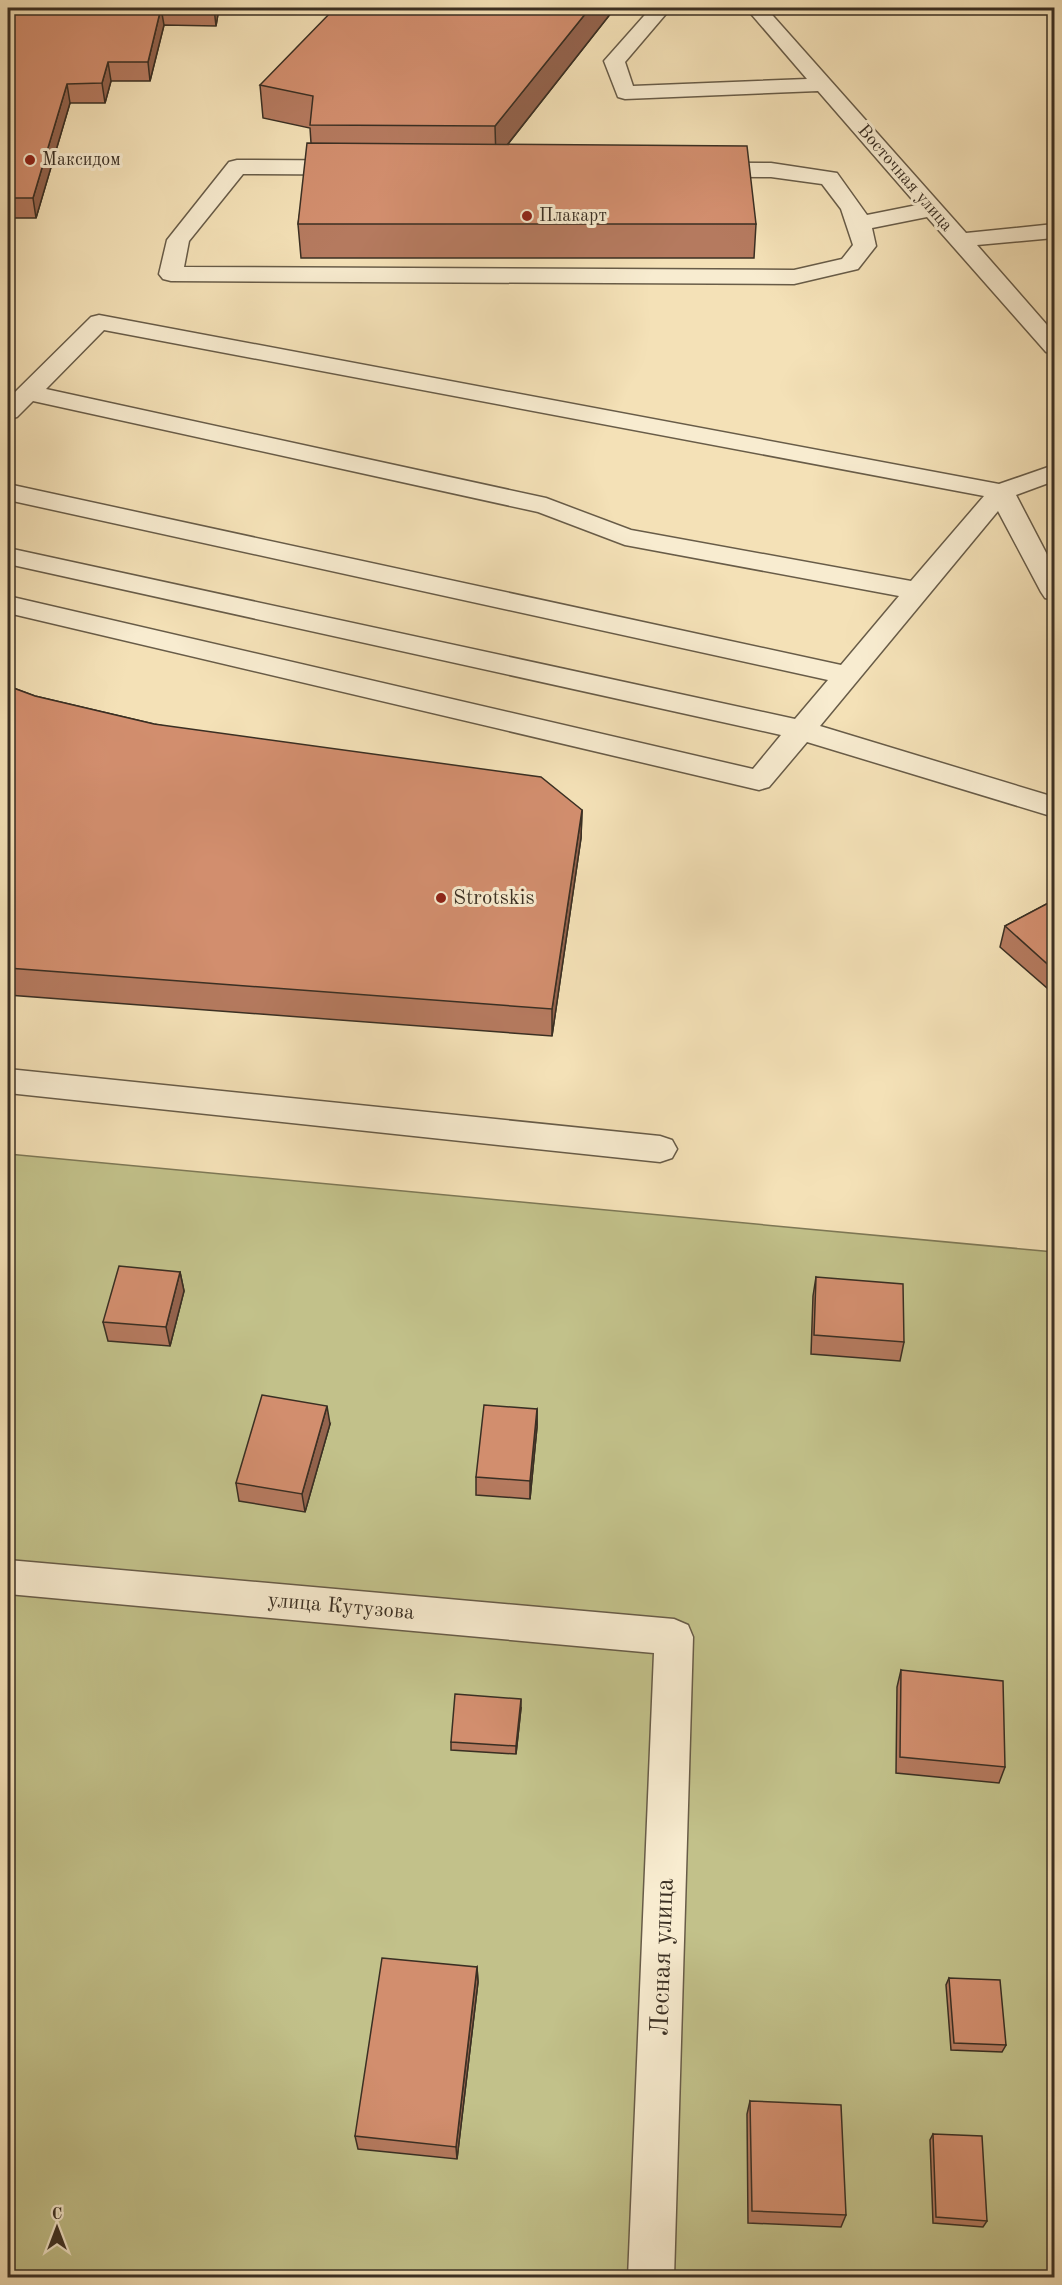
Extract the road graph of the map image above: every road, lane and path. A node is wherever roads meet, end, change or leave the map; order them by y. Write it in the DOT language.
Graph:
graph roads {
  1 [pos="661,8"];
  2 [pos="756,8"];
  3 [pos="822,85"];
  4 [pos="933,209"];
  5 [pos="861,223"];
  6 [pos="1054,231"];
  7 [pos="960,240"];
  8 [pos="1054,347"];
  9 [pos="28,392"];
  10 [pos="8,412"];
  11 [pos="1054,472"];
  12 [pos="8,492"];
  13 [pos="1001,492"];
  14 [pos="8,556"];
  15 [pos="918,591"];
  16 [pos="1054,592"];
  17 [pos="8,605"];
  18 [pos="848,675"];
  19 [pos="801,730"];
  20 [pos="1054,807"];
  21 [pos="8,1081"];
  22 [pos="660,1149"];
  23 [pos="8,1577"];
  24 [pos="674,1637"];
  25 [pos="651,2277"];
  1 -- 3 [label="street"];
  2 -- 3 [label="street, Восточная улица"];
  3 -- 4 [label="street, Восточная улица"];
  4 -- 5 [label="street"];
  4 -- 7 [label="street, Восточная улица"];
  5 -- 5 [label="street"];
  6 -- 7 [label="street"];
  7 -- 8 [label="street, Восточная улица"];
  9 -- 10 [label="street"];
  9 -- 13 [label="street"];
  9 -- 15 [label="street"];
  11 -- 13 [label="street"];
  12 -- 18 [label="street"];
  13 -- 15 [label="street"];
  13 -- 16 [label="street"];
  14 -- 19 [label="street"];
  15 -- 18 [label="street"];
  17 -- 19 [label="street"];
  18 -- 19 [label="street"];
  19 -- 20 [label="street"];
  21 -- 22 [label="street"];
  23 -- 24 [label="street, улица Кутузова"];
  24 -- 25 [label="street, Лесная улица"];
}
